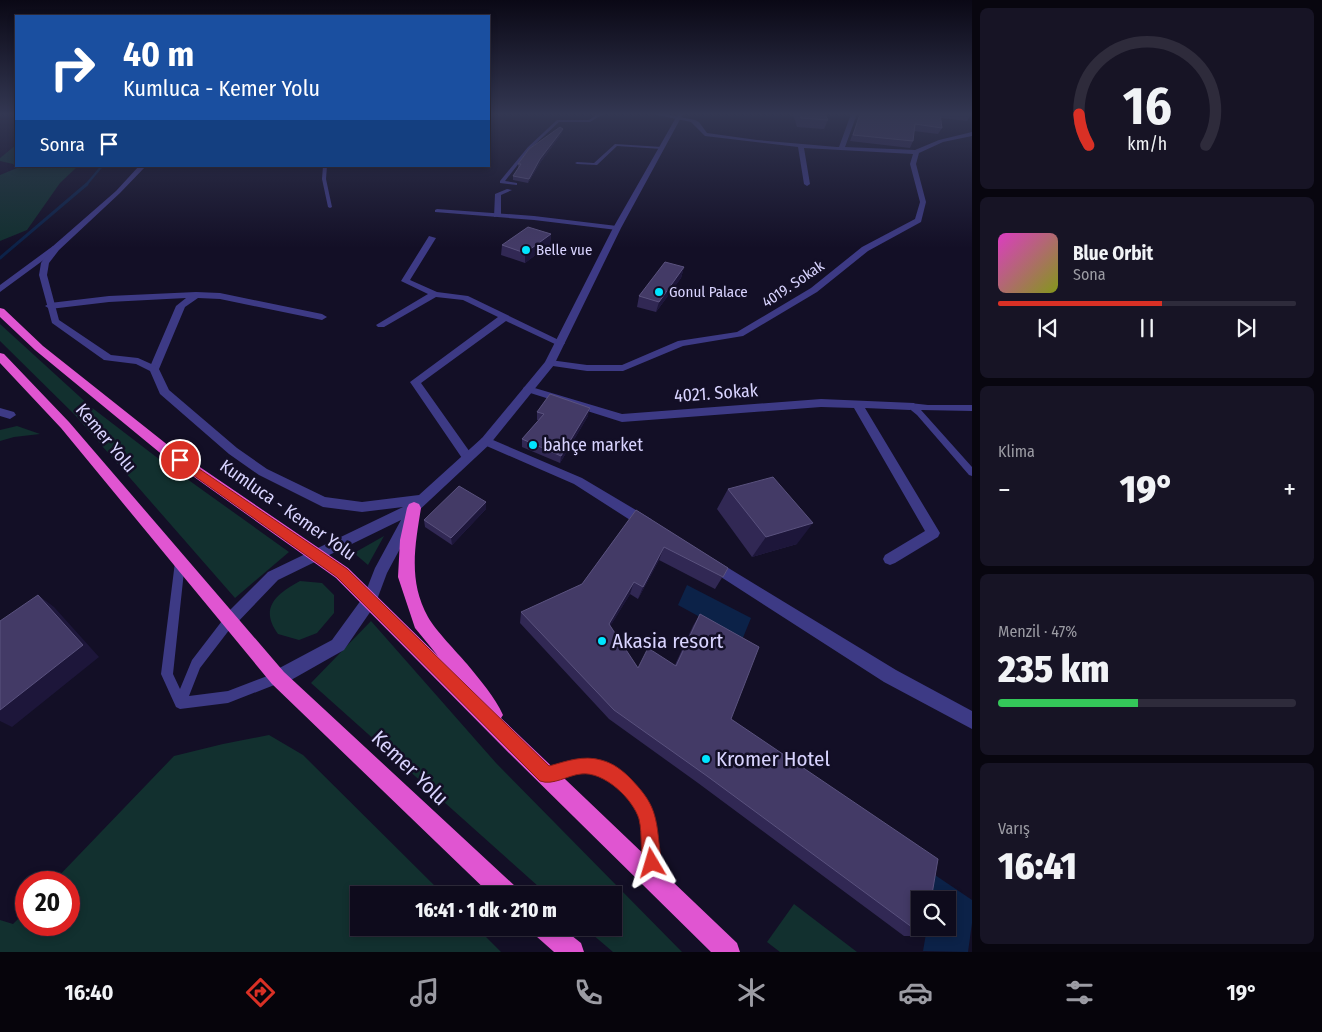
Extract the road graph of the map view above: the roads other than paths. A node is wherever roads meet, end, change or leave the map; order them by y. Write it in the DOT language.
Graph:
graph roads {
  1 [pos="521,158"];
  2 [pos="601,158"];
  3 [pos="656,158"];
  4 [pos="803,158"];
  5 [pos="914,158"];
  6 [pos="577,163"];
  7 [pos="142,167"];
  8 [pos="325,167"];
  9 [pos="515,184"];
  10 [pos="807,184"];
  11 [pos="510,190"];
  12 [pos="330,207"];
  13 [pos="437,214"];
  14 [pos="497,216"];
  15 [pos="618,228"];
  16 [pos="432,238"];
  17 [pos="56,248"];
  18 [pos="0,289"];
  19 [pos="435,294"];
  20 [pos="196,295"];
  21 [pos="50,306"];
  22 [pos="0,311"];
  23 [pos="322,317"];
  24 [pos="506,317"];
  25 [pos="381,325"];
  26 [pos="560,343"];
  27 [pos="0,356"];
  28 [pos="550,363"];
  29 [pos="154,370"];
  30 [pos="528,389"];
  31 [pos="857,404"];
  32 [pos="910,406"];
  33 [pos="972,408"];
  34 [pos="486,441"];
  35 [pos="468,458"];
  36 [pos="972,473"];
  37 [pos="419,504"];
  38 [pos="660,531"];
  39 [pos="318,555"];
  40 [pos="701,557"];
  41 [pos="890,559"];
  42 [pos="180,562"];
  43 [pos="370,600"];
  44 [pos="230,621"];
  45 [pos="278,678"];
  46 [pos="180,703"];
  47 [pos="972,720"];
  48 [pos="512,742"];
  49 [pos="546,775"];
  50 [pos="654,880"];
  51 [pos="498,886"];
  52 [pos="553,936"];
  53 [pos="572,952"];
  54 [pos="728,952"];
  1 -- 9 [label="lane"];
  2 -- 6 [label="lane"];
  3 -- 15 [label="street"];
  4 -- 10 [label="street"];
  5 -- 28 [label="street, 4019. Sokak"];
  7 -- 17 [label="street"];
  8 -- 12 [label="lane"];
  11 -- 14 [label="street"];
  13 -- 14 [label="lane"];
  14 -- 15 [label="lane"];
  15 -- 26 [label="street"];
  16 -- 19 [label="street"];
  17 -- 18 [label="street"];
  17 -- 21 [label="street"];
  19 -- 24 [label="street"];
  19 -- 25 [label="street"];
  20 -- 21 [label="street"];
  20 -- 23 [label="street"];
  20 -- 29 [label="street"];
  21 -- 29 [label="street"];
  22 -- 39 [label="highway, Kumluca - Kemer Yolu"];
  24 -- 26 [label="street"];
  24 -- 35 [label="street"];
  26 -- 28 [label="street"];
  27 -- 42 [label="highway, Kemer Yolu"];
  28 -- 30 [label="street"];
  29 -- 37 [label="street"];
  30 -- 31 [label="street, 4021. Sokak"];
  30 -- 34 [label="street"];
  31 -- 32 [label="street, 4021. Sokak"];
  31 -- 41 [label="street"];
  32 -- 33 [label="lane"];
  32 -- 36 [label="lane"];
  34 -- 35 [label="street"];
  34 -- 38 [label="street"];
  35 -- 37 [label="street"];
  37 -- 39 [label="street"];
  37 -- 43 [label="street"];
  37 -- 48 [label="highway, Kumluca - Kemer Yolu"];
  39 -- 43 [label="highway, Kumluca - Kemer Yolu"];
  39 -- 44 [label="street"];
  40 -- 47 [label="street"];
  42 -- 44 [label="highway, Kemer Yolu"];
  42 -- 46 [label="lane"];
  43 -- 45 [label="street"];
  43 -- 48 [label="highway, Kumluca - Kemer Yolu"];
  44 -- 45 [label="highway, Kemer Yolu"];
  44 -- 46 [label="lane"];
  45 -- 46 [label="lane"];
  45 -- 51 [label="highway, Kemer Yolu"];
  48 -- 49 [label="highway, Kumluca - Kemer Yolu"];
  49 -- 50 [label="highway, Kumluca - Kemer Yolu"];
  49 -- 50 [label="lane"];
  50 -- 54 [label="highway, Kumluca - Kemer Yolu"];
  52 -- 53 [label="highway"];
}
